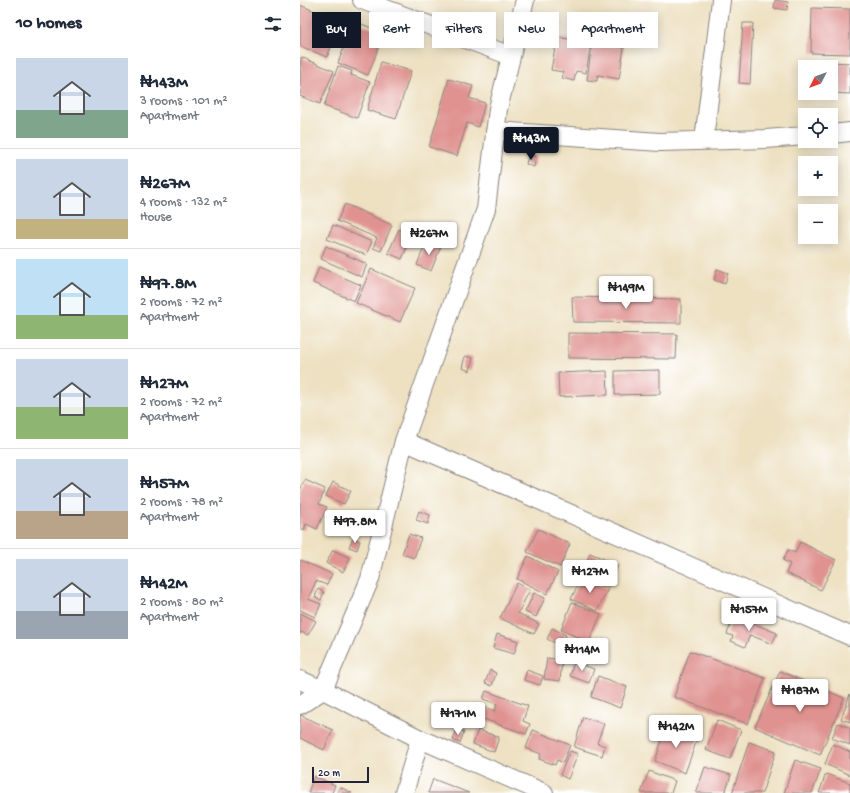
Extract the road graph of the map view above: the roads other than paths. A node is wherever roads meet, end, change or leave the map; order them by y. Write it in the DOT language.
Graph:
graph roads {
  1 [pos="362,0"];
  2 [pos="525,0"];
  3 [pos="721,0"];
  4 [pos="511,56"];
  5 [pos="495,131"];
  6 [pos="850,132"];
  7 [pos="838,133"];
  8 [pos="798,137"];
  9 [pos="704,140"];
  10 [pos="404,441"];
  11 [pos="850,636"];
  12 [pos="300,680"];
  13 [pos="323,690"];
  14 [pos="300,705"];
  15 [pos="420,739"];
  16 [pos="404,793"];
  17 [pos="544,793"];
  1 -- 4 [label="street"];
  2 -- 4 [label="street"];
  3 -- 9 [label="street"];
  4 -- 5 [label="street"];
  5 -- 9 [label="street"];
  5 -- 10 [label="street"];
  6 -- 7 [label="street"];
  8 -- 9 [label="street"];
  10 -- 11 [label="street"];
  10 -- 13 [label="street"];
  12 -- 13 [label="street"];
  13 -- 14 [label="street"];
  13 -- 15 [label="street"];
  15 -- 16 [label="street"];
  15 -- 17 [label="street"];
}
